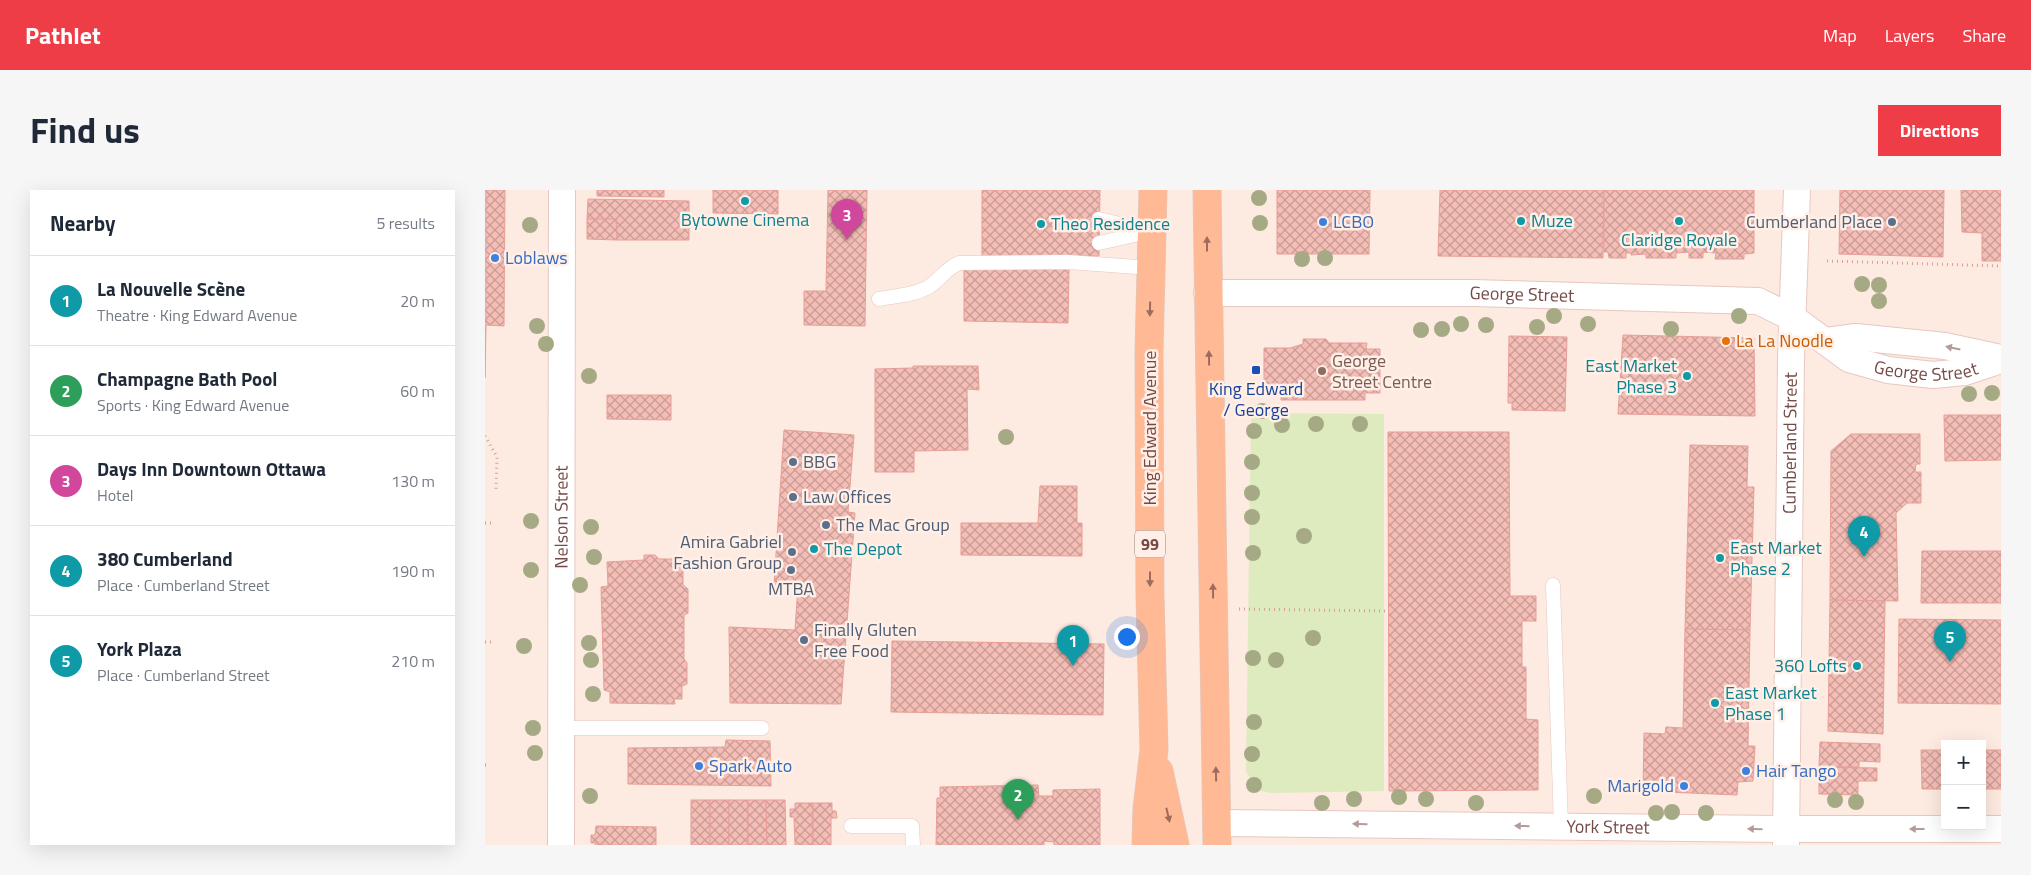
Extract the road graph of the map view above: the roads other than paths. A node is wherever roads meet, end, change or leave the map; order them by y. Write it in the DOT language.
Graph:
graph roads {
  1 [pos="562,190"];
  2 [pos="1153,190"];
  3 [pos="1207,190"];
  4 [pos="1797,190"];
  5 [pos="1099,219"];
  6 [pos="1151,232"];
  7 [pos="1099,243"];
  8 [pos="1151,268"];
  9 [pos="1207,293"];
  10 [pos="879,299"];
  11 [pos="1793,318"];
  12 [pos="2001,359"];
  13 [pos="1553,585"];
  14 [pos="562,728"];
  15 [pos="762,728"];
  16 [pos="1154,750"];
  17 [pos="851,826"];
  18 [pos="1561,826"];
  19 [pos="2001,829"];
  20 [pos="1217,834"];
  21 [pos="1786,837"];
  22 [pos="561,845"];
  23 [pos="913,845"];
  24 [pos="1146,845"];
  25 [pos="1175,845"];
  1 -- 14 [label="street, Nelson Street"];
  2 -- 6 [label="main road, King Edward Avenue"];
  9 -- 3 [label="main road, one-way"];
  4 -- 11 [label="street, Cumberland Street"];
  5 -- 6 [label="lane"];
  6 -- 7 [label="lane"];
  6 -- 8 [label="main road, King Edward Avenue"];
  8 -- 10 [label="lane"];
  8 -- 16 [label="main road, King Edward Avenue / 99, one-way"];
  9 -- 11 [label="street, George Street"];
  20 -- 9 [label="main road, one-way"];
  11 -- 12 [label="street, George Street"];
  11 -- 21 [label="street, Cumberland Street"];
  13 -- 18 [label="lane"];
  14 -- 15 [label="lane"];
  14 -- 22 [label="street, Nelson Street"];
  16 -- 24 [label="main road, King Edward Avenue / 99"];
  16 -- 25 [label="main road, one-way"];
  17 -- 23 [label="lane"];
  18 -- 20 [label="street, York Street, one-way"];
  21 -- 18 [label="street, York Street, one-way"];
  19 -- 21 [label="street, York Street, one-way"];
}
